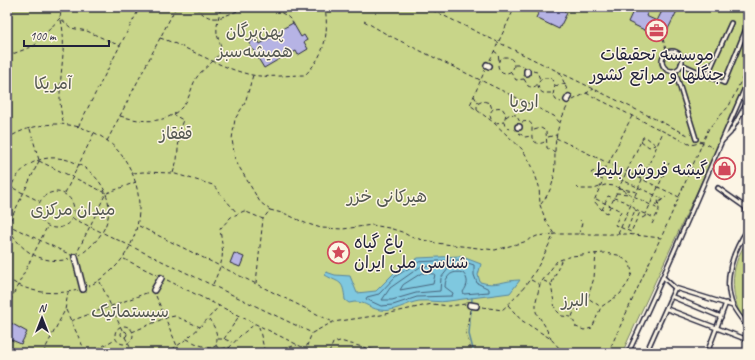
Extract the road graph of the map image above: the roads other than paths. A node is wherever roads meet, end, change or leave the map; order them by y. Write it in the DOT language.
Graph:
graph roads {
  1 [pos="731,23"];
  2 [pos="746,29"];
  3 [pos="681,64"];
  4 [pos="675,71"];
  5 [pos="707,76"];
  6 [pos="748,80"];
  7 [pos="748,101"];
  8 [pos="696,139"];
  9 [pos="721,142"];
  10 [pos="718,188"];
  11 [pos="748,217"];
  12 [pos="748,229"];
  13 [pos="75,257"];
  14 [pos="161,278"];
  15 [pos="664,278"];
  16 [pos="675,288"];
  17 [pos="83,289"];
  18 [pos="154,290"];
  19 [pos="672,297"];
  20 [pos="726,303"];
  21 [pos="470,305"];
  22 [pos="476,306"];
  23 [pos="733,306"];
  24 [pos="667,309"];
  25 [pos="721,317"];
  26 [pos="717,328"];
  27 [pos="748,330"];
  28 [pos="748,340"];
  29 [pos="628,353"];
  30 [pos="646,353"];
  31 [pos="707,353"];
  1 -- 5 [label="lane"];
  2 -- 5 [label="lane"];
  3 -- 4 [label="lane"];
  3 -- 4 [label="lane"];
  3 -- 5 [label="lane"];
  4 -- 8 [label="lane"];
  6 -- 9 [label="lane"];
  7 -- 9 [label="lane"];
  9 -- 15 [label="lane"];
  10 -- 11 [label="lane"];
  12 -- 23 [label="lane"];
  13 -- 17 [label="street"];
  14 -- 18 [label="street"];
  15 -- 16 [label="lane"];
  15 -- 29 [label="lane"];
  16 -- 19 [label="lane"];
  16 -- 20 [label="lane"];
  19 -- 24 [label="lane"];
  19 -- 25 [label="lane"];
  20 -- 23 [label="lane"];
  20 -- 25 [label="lane"];
  21 -- 22 [label="street"];
  23 -- 27 [label="lane"];
  24 -- 26 [label="lane"];
  24 -- 30 [label="lane"];
  25 -- 26 [label="lane"];
  26 -- 28 [label="lane"];
  26 -- 31 [label="lane"];
}
